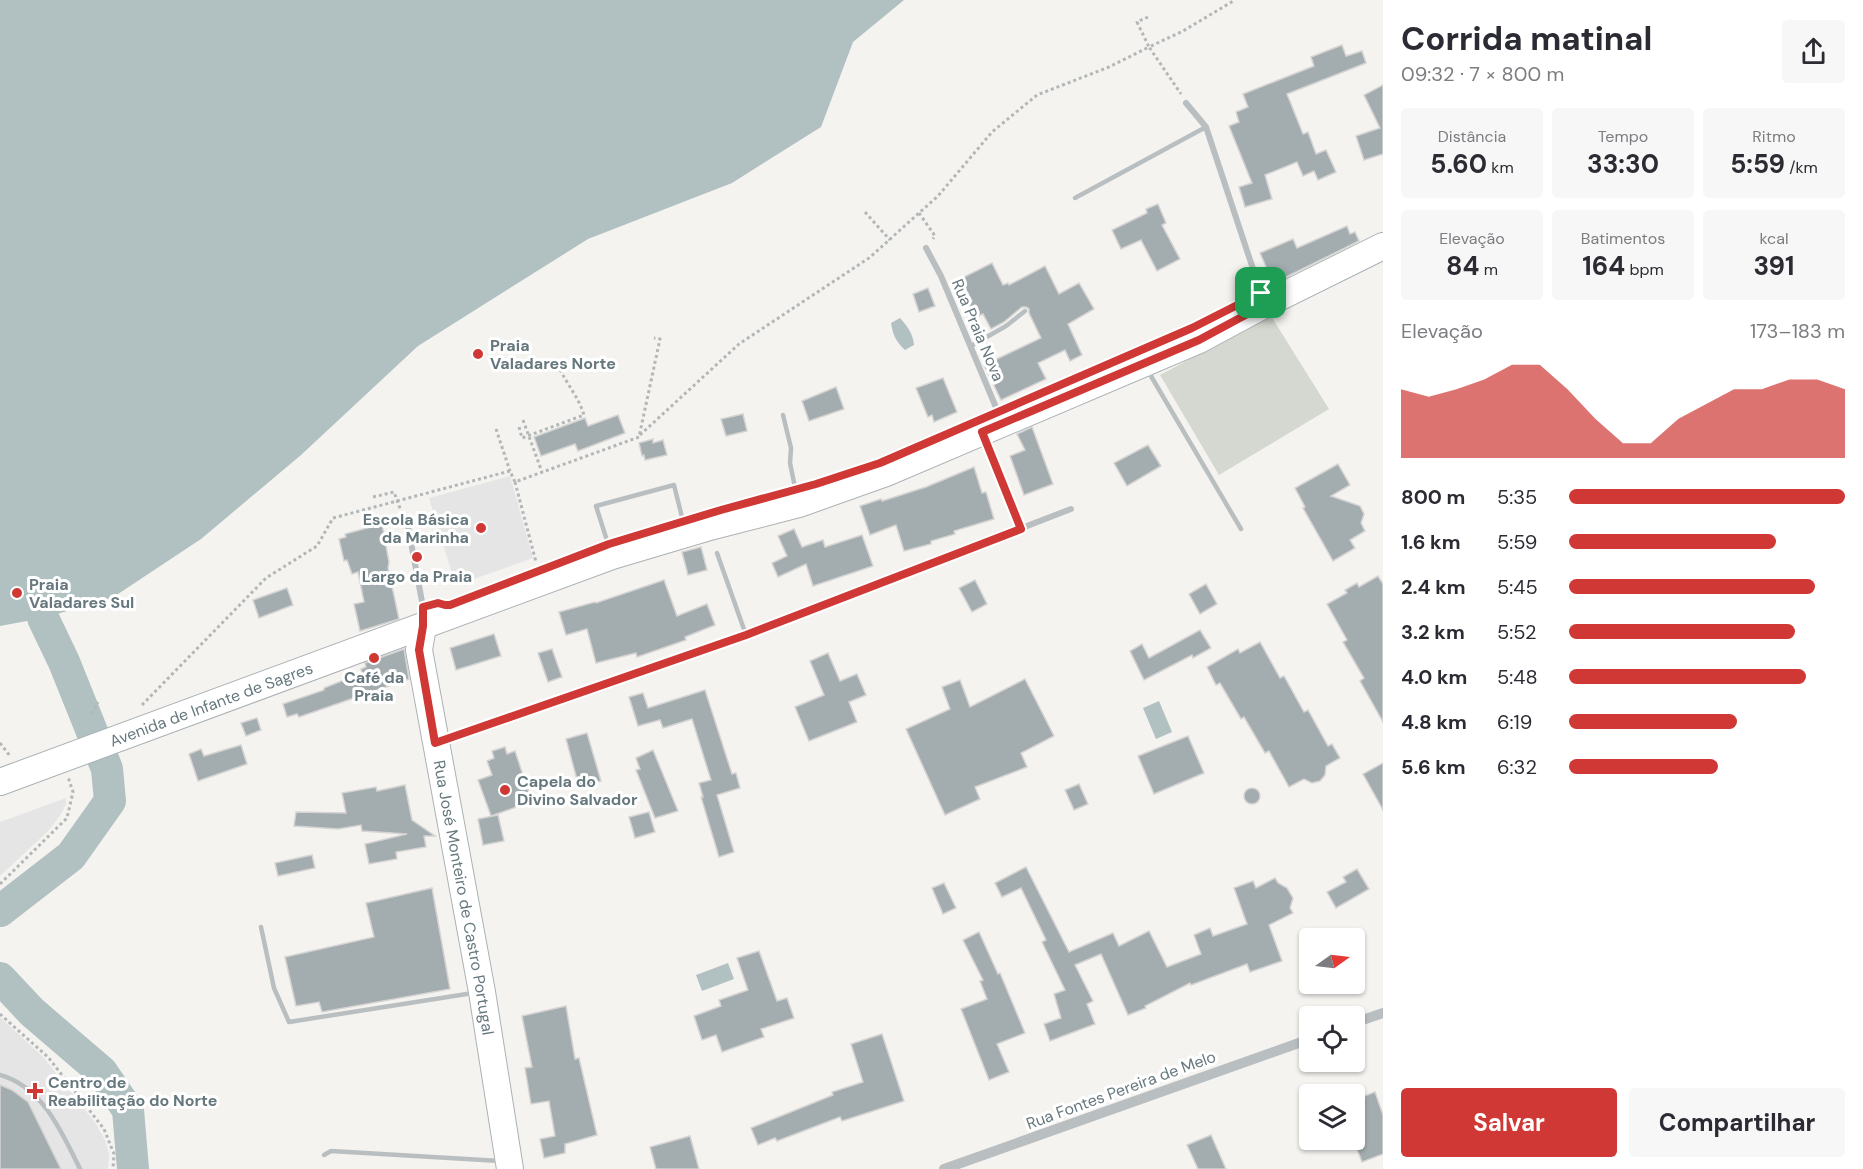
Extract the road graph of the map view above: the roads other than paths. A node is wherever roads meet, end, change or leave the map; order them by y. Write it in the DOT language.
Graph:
graph roads {
  1 [pos="1186,103"];
  2 [pos="1206,127"];
  3 [pos="1076,198"];
  4 [pos="1383,246"];
  5 [pos="926,248"];
  6 [pos="1264,305"];
  7 [pos="1025,311"];
  8 [pos="971,346"];
  9 [pos="1143,363"];
  10 [pos="783,415"];
  11 [pos="992,427"];
  12 [pos="799,504"];
  13 [pos="1071,509"];
  14 [pos="407,521"];
  15 [pos="1021,529"];
  16 [pos="1240,529"];
  17 [pos="686,534"];
  18 [pos="717,553"];
  19 [pos="612,556"];
  20 [pos="423,626"];
  21 [pos="746,635"];
  22 [pos="435,743"];
  23 [pos="6,772"];
  24 [pos="261,927"];
  25 [pos="482,992"];
  26 [pos="1383,1013"];
  27 [pos="1365,1019"];
  28 [pos="1299,1043"];
  29 [pos="0,1075"];
  30 [pos="324,1155"];
  31 [pos="509,1165"];
  32 [pos="80,1169"];
  33 [pos="944,1169"];
  1 -- 2 [label="street"];
  2 -- 3 [label="lane"];
  2 -- 6 [label="street"];
  4 -- 6 [label="main road, Avenida de Infante de Sagres"];
  5 -- 8 [label="street, Rua Praia Nova"];
  6 -- 9 [label="main road, Avenida de Infante de Sagres"];
  7 -- 8 [label="lane"];
  8 -- 11 [label="street, Rua Praia Nova"];
  9 -- 11 [label="main road, Avenida de Infante de Sagres"];
  9 -- 16 [label="lane"];
  10 -- 12 [label="lane"];
  11 -- 12 [label="main road, Avenida de Infante de Sagres"];
  11 -- 15 [label="street, Rua Praia Nova"];
  12 -- 17 [label="main road, Avenida de Infante de Sagres"];
  13 -- 15 [label="street"];
  14 -- 20 [label="street"];
  15 -- 21 [label="street"];
  17 -- 19 [label="main road, Avenida de Infante de Sagres"];
  17 -- 19 [label="lane"];
  18 -- 21 [label="lane"];
  19 -- 20 [label="main road, Avenida de Infante de Sagres"];
  20 -- 22 [label="main road, Rua José Monteiro de Castro Portugal"];
  20 -- 23 [label="main road, Avenida de Infante de Sagres"];
  21 -- 22 [label="street"];
  22 -- 25 [label="main road, Rua José Monteiro de Castro Portugal"];
  24 -- 25 [label="lane"];
  25 -- 31 [label="main road, Rua José Monteiro de Castro Portugal"];
  26 -- 27 [label="street"];
  28 -- 33 [label="street, Rua Fontes Pereira de Melo"];
  29 -- 32 [label="lane"];
  30 -- 31 [label="lane"];
}
